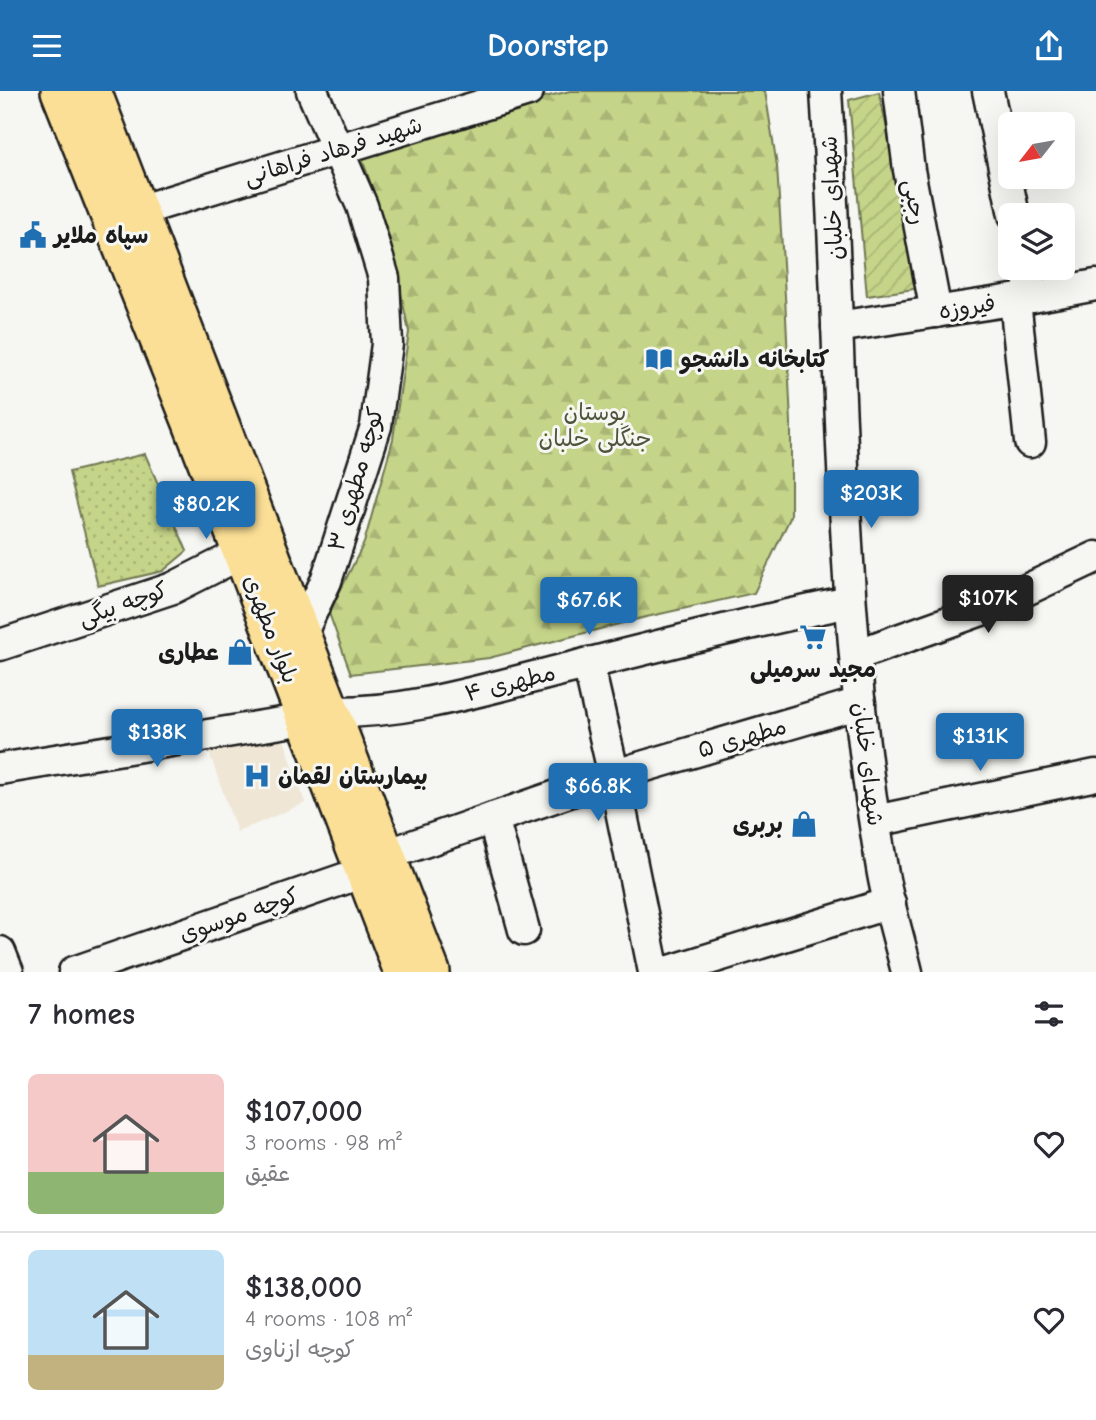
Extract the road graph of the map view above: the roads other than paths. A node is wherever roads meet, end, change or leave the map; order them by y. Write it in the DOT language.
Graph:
graph roads {
  1 [pos="60,91"];
  2 [pos="92,91"];
  3 [pos="312,91"];
  4 [pos="528,91"];
  5 [pos="826,91"];
  6 [pos="899,91"];
  7 [pos="988,91"];
  8 [pos="477,98"];
  9 [pos="338,149"];
  10 [pos="1011,203"];
  11 [pos="138,211"];
  12 [pos="1025,280"];
  13 [pos="1096,285"];
  14 [pos="1023,298"];
  15 [pos="936,312"];
  16 [pos="837,327"];
  17 [pos="1030,442"];
  18 [pos="242,553"];
  19 [pos="1096,557"];
  20 [pos="850,601"];
  21 [pos="304,643"];
  22 [pos="0,645"];
  23 [pos="856,655"];
  24 [pos="588,663"];
  25 [pos="860,703"];
  26 [pos="318,716"];
  27 [pos="0,769"];
  28 [pos="1096,775"];
  29 [pos="614,776"];
  30 [pos="493,818"];
  31 [pos="875,821"];
  32 [pos="375,863"];
  33 [pos="890,903"];
  34 [pos="524,930"];
  35 [pos="0,952"];
  36 [pos="8,972"];
  37 [pos="74,972"];
  38 [pos="403,972"];
  39 [pos="431,972"];
  40 [pos="654,972"];
  41 [pos="667,972"];
  42 [pos="906,972"];
  1 -- 18 [label="main road, بلوار مطهری"];
  2 -- 11 [label="main road, بلوار مطهری"];
  3 -- 9 [label="street, کوچه مطهری ۳"];
  4 -- 8 [label="street, شهید فرهاد فراهانی"];
  5 -- 16 [label="street, شهدای خلبان"];
  6 -- 15 [label="street, رجبی"];
  7 -- 10 [label="street"];
  8 -- 9 [label="street, شهید فرهاد فراهانی"];
  9 -- 11 [label="street, شهید فرهاد فراهانی"];
  9 -- 21 [label="street, کوچه مطهری ۳"];
  11 -- 21 [label="main road, بلوار مطهری"];
  12 -- 14 [label="street"];
  13 -- 14 [label="street, فیروزه"];
  14 -- 15 [label="street, فیروزه"];
  14 -- 17 [label="street"];
  15 -- 16 [label="street, فیروزه"];
  16 -- 20 [label="street, شهدای خلبان"];
  18 -- 22 [label="street, کوچه بیگی"];
  18 -- 26 [label="main road, بلوار مطهری"];
  19 -- 23 [label="street"];
  20 -- 23 [label="street, شهدای خلبان"];
  20 -- 24 [label="street, مطهری ۴"];
  21 -- 26 [label="main road, بلوار مطهری"];
  23 -- 25 [label="street, شهدای خلبان"];
  24 -- 26 [label="street, مطهری ۴"];
  24 -- 29 [label="street"];
  25 -- 29 [label="street, مطهری ۵"];
  25 -- 31 [label="street, شهدای خلبان"];
  26 -- 27 [label="street, مطهری ۴"];
  26 -- 32 [label="main road, بلوار مطهری"];
  28 -- 31 [label="street"];
  29 -- 30 [label="street, مطهری ۵"];
  29 -- 40 [label="street"];
  30 -- 32 [label="street, مطهری ۵"];
  30 -- 34 [label="street"];
  31 -- 33 [label="street, شهدای خلبان"];
  32 -- 37 [label="street, کوچه موسوی"];
  32 -- 38 [label="main road, بلوار مطهری"];
  32 -- 39 [label="main road, بلوار مطهری"];
  33 -- 41 [label="street"];
  33 -- 42 [label="street, شهدای خلبان"];
  35 -- 36 [label="street"];
}
